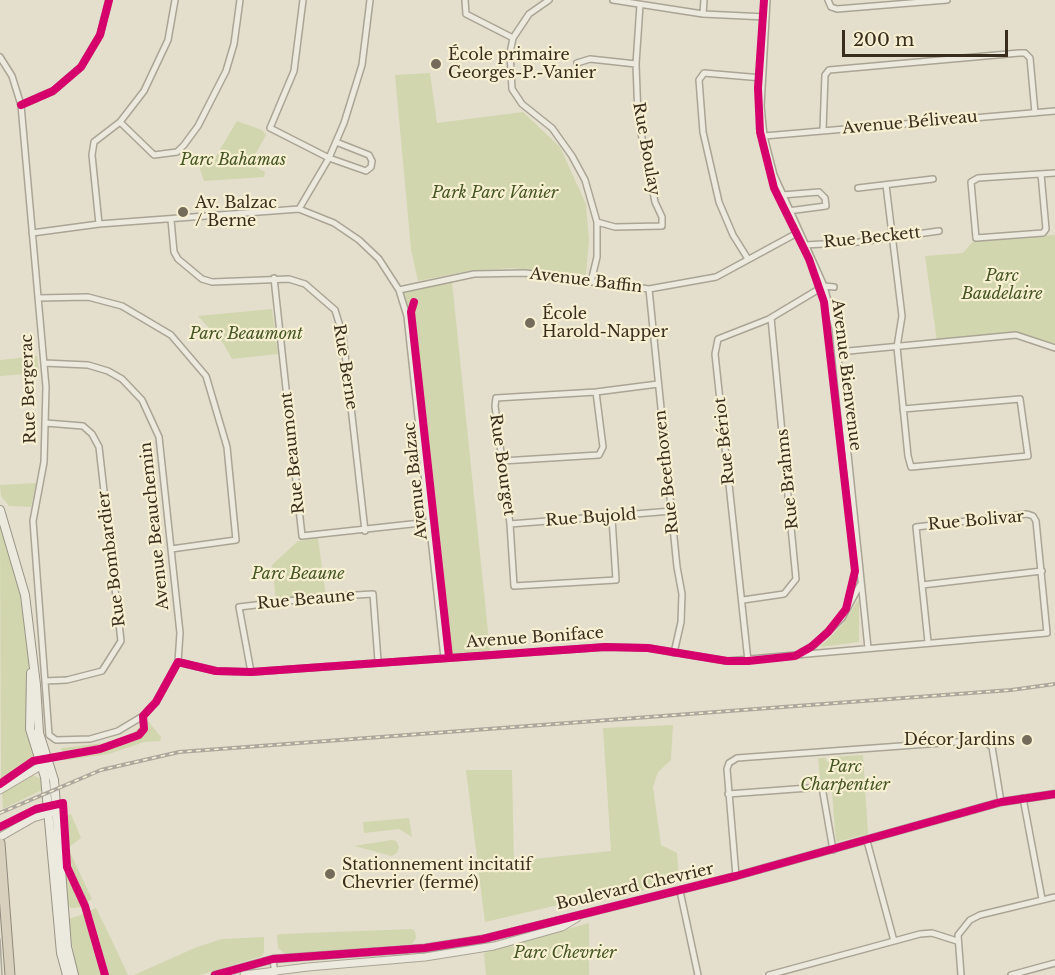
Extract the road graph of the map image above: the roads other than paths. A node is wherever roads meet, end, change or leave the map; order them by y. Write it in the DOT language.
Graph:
graph roads {
  1 [pos="109,0"];
  2 [pos="176,0"];
  3 [pos="240,0"];
  4 [pos="303,0"];
  5 [pos="370,0"];
  6 [pos="465,0"];
  7 [pos="549,0"];
  8 [pos="613,0"];
  9 [pos="704,0"];
  10 [pos="767,0"];
  11 [pos="828,0"];
  12 [pos="946,0"];
  13 [pos="640,5"];
  14 [pos="703,14"];
  15 [pos="766,17"];
  16 [pos="513,38"];
  17 [pos="0,57"];
  18 [pos="577,63"];
  19 [pos="636,64"];
  20 [pos="762,78"];
  21 [pos="21,105"];
  22 [pos="1055,111"];
  23 [pos="1035,112"];
  24 [pos="120,122"];
  25 [pos="822,130"];
  26 [pos="764,136"];
  27 [pos="336,142"];
  28 [pos="329,158"];
  29 [pos="1055,172"];
  30 [pos="1041,174"];
  31 [pos="933,179"];
  32 [pos="886,185"];
  33 [pos="858,188"];
  34 [pos="782,195"];
  35 [pos="299,209"];
  36 [pos="788,211"];
  37 [pos="171,220"];
  38 [pos="597,222"];
  39 [pos="99,224"];
  40 [pos="939,231"];
  41 [pos="799,232"];
  42 [pos="32,233"];
  43 [pos="893,237"];
  44 [pos="805,245"];
  45 [pos="748,259"];
  46 [pos="274,278"];
  47 [pos="591,282"];
  48 [pos="824,286"];
  49 [pos="834,286"];
  50 [pos="399,290"];
  51 [pos="649,290"];
  52 [pos="38,298"];
  53 [pos="771,318"];
  54 [pos="897,347"];
  55 [pos="1055,348"];
  56 [pos="838,352"];
  57 [pos="44,363"];
  58 [pos="658,384"];
  59 [pos="596,392"];
  60 [pos="903,409"];
  61 [pos="46,423"];
  62 [pos="502,461"];
  63 [pos="0,510"];
  64 [pos="672,511"];
  65 [pos="612,518"];
  66 [pos="430,522"];
  67 [pos="510,524"];
  68 [pos="365,531"];
  69 [pos="171,549"];
  70 [pos="1042,571"];
  71 [pos="861,584"];
  72 [pos="922,585"];
  73 [pos="743,600"];
  74 [pos="1047,633"];
  75 [pos="928,642"];
  76 [pos="868,648"];
  77 [pos="674,653"];
  78 [pos="795,656"];
  79 [pos="444,658"];
  80 [pos="748,660"];
  81 [pos="378,661"];
  82 [pos="178,662"];
  83 [pos="251,672"];
  84 [pos="45,681"];
  85 [pos="56,740"];
  86 [pos="46,764"];
  87 [pos="0,790"];
  88 [pos="728,794"];
  89 [pos="1055,794"];
  90 [pos="1023,798"];
  91 [pos="1001,802"];
  92 [pos="52,813"];
  93 [pos="0,837"];
  94 [pos="867,841"];
  95 [pos="0,843"];
  96 [pos="0,848"];
  97 [pos="833,850"];
  98 [pos="736,876"];
  99 [pos="680,891"];
  100 [pos="1055,897"];
  101 [pos="1042,899"];
  102 [pos="578,917"];
  103 [pos="894,940"];
  104 [pos="957,940"];
  105 [pos="273,959"];
  106 [pos="1055,963"];
  107 [pos="273,974"];
  108 [pos="1023,974"];
  109 [pos="10,975"];
  110 [pos="66,975"];
  111 [pos="74,975"];
  112 [pos="215,975"];
  113 [pos="244,975"];
  114 [pos="698,975"];
  115 [pos="769,975"];
  116 [pos="961,975"];
  117 [pos="1011,975"];
  1 -- 21 [label="street"];
  2 -- 24 [label="street"];
  3 -- 24 [label="street"];
  4 -- 28 [label="street"];
  5 -- 27 [label="street"];
  6 -- 16 [label="street"];
  7 -- 16 [label="street"];
  8 -- 13 [label="street"];
  9 -- 14 [label="street"];
  10 -- 15 [label="street, Avenue Bienvenue"];
  11 -- 12 [label="street"];
  13 -- 14 [label="street"];
  13 -- 19 [label="street, Rue Boulay"];
  14 -- 15 [label="street"];
  15 -- 20 [label="street, Avenue Bienvenue"];
  16 -- 38 [label="street"];
  17 -- 21 [label="street, Rue Bergerac"];
  18 -- 19 [label="street"];
  19 -- 38 [label="street, Rue Boulay"];
  20 -- 26 [label="street, Avenue Bienvenue"];
  20 -- 45 [label="street"];
  21 -- 42 [label="street, Rue Bergerac"];
  22 -- 23 [label="street, Avenue Béliveau"];
  23 -- 25 [label="street, Avenue Béliveau"];
  23 -- 25 [label="street"];
  24 -- 39 [label="street"];
  25 -- 26 [label="street, Avenue Béliveau"];
  26 -- 34 [label="street, Avenue Bienvenue"];
  27 -- 28 [label="street"];
  27 -- 28 [label="street"];
  28 -- 35 [label="street"];
  29 -- 30 [label="street"];
  30 -- 30 [label="street"];
  31 -- 32 [label="street"];
  32 -- 33 [label="street"];
  32 -- 43 [label="street"];
  34 -- 36 [label="street, Avenue Bienvenue"];
  34 -- 36 [label="street"];
  35 -- 37 [label="street, Avenue Balzac"];
  35 -- 50 [label="street, Avenue Balzac"];
  36 -- 41 [label="street, Avenue Bienvenue"];
  37 -- 39 [label="street, Avenue Balzac"];
  37 -- 46 [label="street, Rue Berne"];
  38 -- 47 [label="street"];
  39 -- 42 [label="street, Avenue Balzac"];
  40 -- 43 [label="street, Rue Beckett"];
  41 -- 44 [label="street, Avenue Bienvenue"];
  41 -- 45 [label="street, Avenue Baffin"];
  42 -- 52 [label="street, Rue Bergerac"];
  43 -- 44 [label="street, Rue Beckett"];
  43 -- 54 [label="street"];
  44 -- 48 [label="street, Avenue Bienvenue"];
  45 -- 51 [label="street, Avenue Baffin"];
  46 -- 68 [label="street, Rue Berne"];
  46 -- 68 [label="street, Rue Beaumont"];
  47 -- 50 [label="street, Avenue Baffin"];
  47 -- 51 [label="street, Avenue Baffin"];
  48 -- 49 [label="street, Avenue Bienvenue"];
  48 -- 53 [label="street, Rue Bériot"];
  48 -- 56 [label="street, Avenue Bienvenue"];
  50 -- 66 [label="street, Avenue Balzac"];
  51 -- 58 [label="street, Rue Beethoven"];
  52 -- 57 [label="street, Rue Bergerac"];
  52 -- 69 [label="street"];
  53 -- 73 [label="street, Rue Bériot"];
  53 -- 73 [label="street, Rue Brahms"];
  54 -- 55 [label="street"];
  54 -- 56 [label="street"];
  54 -- 60 [label="street"];
  56 -- 71 [label="street, Avenue Bienvenue"];
  57 -- 61 [label="street, Rue Bergerac"];
  57 -- 69 [label="street, Avenue Beauchemin"];
  58 -- 59 [label="street, Rue Bourget"];
  58 -- 64 [label="street, Rue Beethoven"];
  59 -- 62 [label="street"];
  59 -- 62 [label="street, Rue Bourget"];
  60 -- 60 [label="street"];
  61 -- 84 [label="street, Rue Bergerac"];
  61 -- 84 [label="street, Rue Bombardier"];
  62 -- 67 [label="street, Rue Bourget"];
  63 -- 86 [label="main road"];
  64 -- 65 [label="street, Rue Bujold"];
  64 -- 77 [label="street, Rue Beethoven"];
  65 -- 67 [label="street, Rue Bujold"];
  65 -- 67 [label="street, Rue Bourget"];
  66 -- 68 [label="street, Rue Beaumont"];
  66 -- 79 [label="street, Avenue Balzac"];
  69 -- 82 [label="street, Avenue Beauchemin"];
  70 -- 72 [label="street"];
  70 -- 72 [label="street, Rue Bolivar"];
  70 -- 74 [label="street, Rue Bolivar"];
  71 -- 76 [label="street, Avenue Bienvenue"];
  71 -- 78 [label="street, Avenue Boniface"];
  72 -- 75 [label="street, Rue Bolivar"];
  73 -- 80 [label="street, Rue Bériot"];
  74 -- 75 [label="street, Avenue Boniface"];
  75 -- 76 [label="street, Avenue Boniface"];
  76 -- 78 [label="street, Avenue Boniface"];
  77 -- 79 [label="street, Avenue Boniface"];
  77 -- 80 [label="street, Avenue Boniface"];
  78 -- 80 [label="street, Avenue Boniface"];
  79 -- 81 [label="street, Avenue Boniface"];
  81 -- 83 [label="street, Avenue Boniface"];
  81 -- 83 [label="street, Rue Beaune"];
  82 -- 83 [label="street, Avenue Boniface"];
  82 -- 85 [label="street, Avenue Beauchemin"];
  84 -- 85 [label="street, Rue Bergerac"];
  86 -- 87 [label="street"];
  86 -- 92 [label="main road"];
  88 -- 91 [label="street"];
  88 -- 97 [label="street"];
  88 -- 98 [label="street"];
  89 -- 90 [label="street, Boulevard Chevrier"];
  90 -- 91 [label="street, Boulevard Chevrier"];
  90 -- 101 [label="street"];
  91 -- 94 [label="street, Boulevard Chevrier"];
  92 -- 93 [label="street"];
  92 -- 110 [label="main road"];
  92 -- 111 [label="main road"];
  94 -- 97 [label="street, Boulevard Chevrier"];
  94 -- 103 [label="street"];
  95 -- 96 [label="highway"];
  96 -- 109 [label="highway"];
  97 -- 98 [label="street, Boulevard Chevrier"];
  98 -- 99 [label="street, Boulevard Chevrier"];
  99 -- 102 [label="street, Boulevard Chevrier"];
  99 -- 114 [label="street"];
  100 -- 101 [label="street"];
  101 -- 104 [label="street"];
  102 -- 105 [label="street, Boulevard Chevrier"];
  102 -- 107 [label="street, Boulevard Chevrier"];
  103 -- 104 [label="street"];
  103 -- 115 [label="street"];
  104 -- 116 [label="street"];
  105 -- 107 [label="street"];
  105 -- 112 [label="street, Boulevard Chevrier"];
  106 -- 108 [label="street"];
  107 -- 113 [label="street, Boulevard Chevrier"];
  108 -- 117 [label="street"];
}
